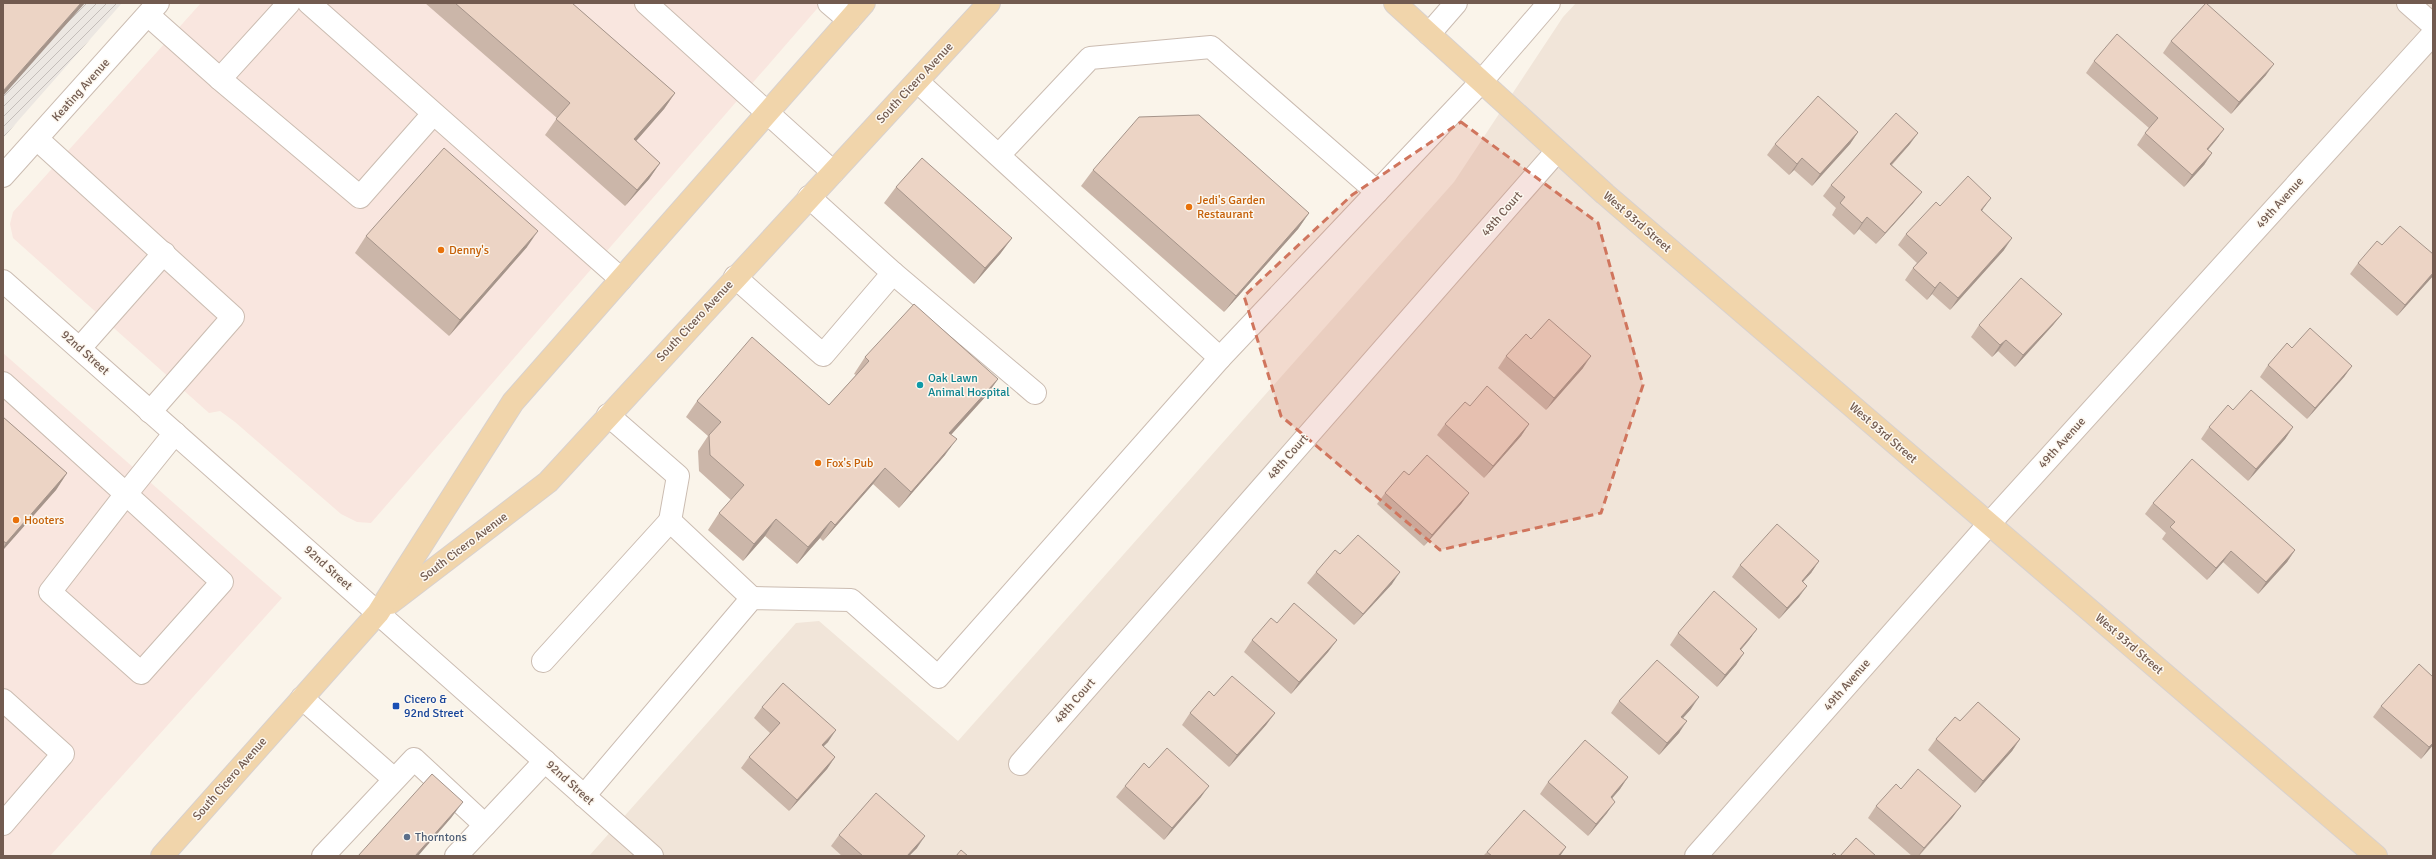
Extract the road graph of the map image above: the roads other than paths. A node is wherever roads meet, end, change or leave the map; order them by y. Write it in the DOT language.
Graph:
graph roads {
  1 [pos="289,3"];
  2 [pos="309,3"];
  3 [pos="646,3"];
  4 [pos="829,3"];
  5 [pos="864,3"];
  6 [pos="989,3"];
  7 [pos="1395,3"];
  8 [pos="1456,3"];
  9 [pos="1549,3"];
  10 [pos="2408,3"];
  11 [pos="153,9"];
  12 [pos="849,20"];
  13 [pos="2433,25"];
  14 [pos="1428,34"];
  15 [pos="2433,34"];
  16 [pos="220,79"];
  17 [pos="918,82"];
  18 [pos="1481,82"];
  19 [pos="768,112"];
  20 [pos="433,114"];
  21 [pos="37,139"];
  22 [pos="1557,151"];
  23 [pos="999,155"];
  24 [pos="834,172"];
  25 [pos="3,176"];
  26 [pos="1377,192"];
  27 [pos="809,197"];
  28 [pos="164,253"];
  29 [pos="893,273"];
  30 [pos="735,277"];
  31 [pos="621,279"];
  32 [pos="3,281"];
  33 [pos="80,348"];
  34 [pos="1220,358"];
  35 [pos="3,383"];
  36 [pos="1036,392"];
  37 [pos="150,412"];
  38 [pos="608,415"];
  39 [pos="175,433"];
  40 [pos="126,494"];
  41 [pos="670,521"];
  42 [pos="1989,524"];
  43 [pos="752,598"];
  44 [pos="378,613"];
  45 [pos="544,661"];
  46 [pos="302,698"];
  47 [pos="3,700"];
  48 [pos="545,761"];
  49 [pos="1020,764"];
  50 [pos="394,779"];
  51 [pos="584,796"];
  52 [pos="3,824"];
  53 [pos="485,825"];
  54 [pos="162,856"];
  55 [pos="323,856"];
  56 [pos="456,856"];
  57 [pos="652,856"];
  58 [pos="1696,856"];
  59 [pos="2376,856"];
  1 -- 16 [label="street"];
  2 -- 20 [label="street"];
  3 -- 19 [label="street"];
  4 -- 12 [label="street"];
  5 -- 12 [label="main road, South Cicero Avenue"];
  6 -- 17 [label="main road, South Cicero Avenue"];
  7 -- 14 [label="main road, West 93rd Street"];
  8 -- 14 [label="street"];
  9 -- 18 [label="street"];
  10 -- 13 [label="street"];
  11 -- 16 [label="street"];
  11 -- 21 [label="street, Keating Avenue"];
  12 -- 19 [label="main road, South Cicero Avenue"];
  14 -- 18 [label="main road, West 93rd Street"];
  15 -- 42 [label="street, 49th Avenue"];
  16 -- 20 [label="street"];
  17 -- 23 [label="street"];
  17 -- 24 [label="main road, South Cicero Avenue"];
  18 -- 22 [label="main road, West 93rd Street"];
  18 -- 26 [label="street"];
  19 -- 24 [label="street"];
  19 -- 31 [label="main road, South Cicero Avenue"];
  20 -- 31 [label="street"];
  21 -- 25 [label="street, Keating Avenue"];
  21 -- 28 [label="street"];
  22 -- 42 [label="main road, West 93rd Street"];
  22 -- 49 [label="street, 48th Court"];
  23 -- 26 [label="street"];
  23 -- 34 [label="street"];
  24 -- 27 [label="main road, South Cicero Avenue"];
  26 -- 34 [label="street"];
  27 -- 29 [label="street"];
  27 -- 30 [label="main road, South Cicero Avenue"];
  28 -- 33 [label="street"];
  28 -- 37 [label="street"];
  29 -- 30 [label="street"];
  29 -- 36 [label="street"];
  30 -- 38 [label="main road, South Cicero Avenue"];
  31 -- 44 [label="main road, South Cicero Avenue"];
  32 -- 33 [label="street, 92nd Street"];
  33 -- 37 [label="street, 92nd Street"];
  34 -- 43 [label="street"];
  35 -- 40 [label="street"];
  37 -- 39 [label="street, 92nd Street"];
  38 -- 41 [label="street"];
  38 -- 44 [label="main road, South Cicero Avenue"];
  39 -- 40 [label="street"];
  39 -- 44 [label="street, 92nd Street"];
  40 -- 40 [label="street"];
  41 -- 43 [label="street"];
  41 -- 45 [label="street"];
  42 -- 58 [label="street, 49th Avenue"];
  42 -- 59 [label="main road, West 93rd Street"];
  43 -- 51 [label="street"];
  44 -- 46 [label="main road, South Cicero Avenue"];
  44 -- 48 [label="street, 92nd Street"];
  46 -- 50 [label="street"];
  46 -- 54 [label="main road, South Cicero Avenue"];
  47 -- 52 [label="street"];
  48 -- 51 [label="street, 92nd Street"];
  48 -- 53 [label="street"];
  50 -- 53 [label="street"];
  50 -- 55 [label="street"];
  51 -- 57 [label="street, 92nd Street"];
  53 -- 56 [label="street"];
}
